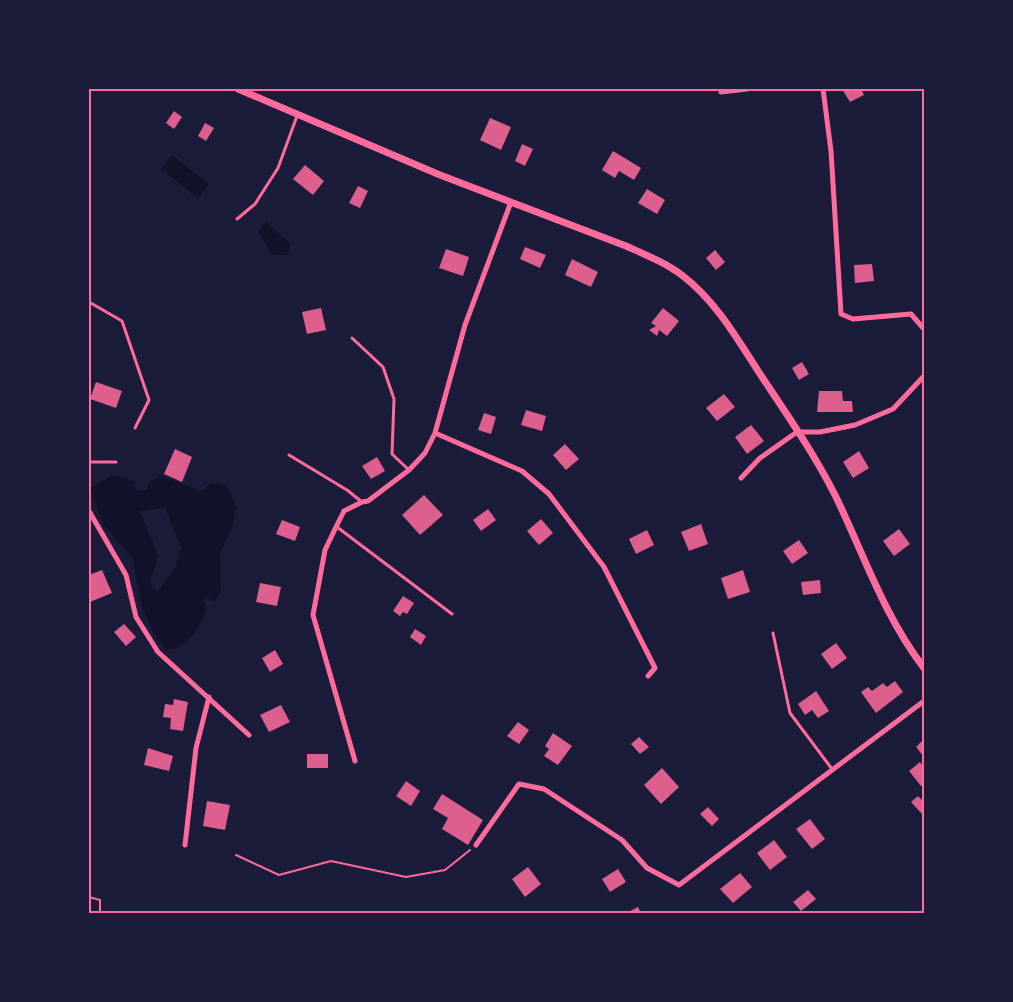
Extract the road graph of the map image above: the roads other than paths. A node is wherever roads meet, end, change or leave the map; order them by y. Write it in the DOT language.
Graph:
graph roads {
  1 [pos="238,89"];
  2 [pos="747,89"];
  3 [pos="823,89"];
  4 [pos="721,92"];
  5 [pos="297,115"];
  6 [pos="511,202"];
  7 [pos="237,219"];
  8 [pos="89,302"];
  9 [pos="924,329"];
  10 [pos="352,338"];
  11 [pos="924,376"];
  12 [pos="135,428"];
  13 [pos="797,432"];
  14 [pos="435,433"];
  15 [pos="289,455"];
  16 [pos="89,462"];
  17 [pos="116,462"];
  18 [pos="409,470"];
  19 [pos="741,478"];
  20 [pos="362,502"];
  21 [pos="89,511"];
  22 [pos="336,527"];
  23 [pos="452,614"];
  24 [pos="773,633"];
  25 [pos="924,668"];
  26 [pos="648,676"];
  27 [pos="208,697"];
  28 [pos="924,701"];
  29 [pos="249,735"];
  30 [pos="355,762"];
  31 [pos="832,769"];
  32 [pos="185,845"];
  33 [pos="476,845"];
  1 -- 5 [label="street"];
  2 -- 4 [label="street"];
  3 -- 9 [label="street"];
  5 -- 6 [label="street"];
  5 -- 7 [label="lane"];
  6 -- 13 [label="street"];
  6 -- 14 [label="street"];
  8 -- 12 [label="lane"];
  10 -- 18 [label="lane"];
  11 -- 13 [label="street"];
  13 -- 19 [label="street"];
  13 -- 25 [label="street"];
  14 -- 18 [label="street"];
  14 -- 26 [label="street"];
  15 -- 20 [label="lane"];
  16 -- 17 [label="lane"];
  18 -- 20 [label="street"];
  20 -- 22 [label="street"];
  21 -- 27 [label="street"];
  22 -- 23 [label="lane"];
  22 -- 30 [label="street"];
  24 -- 31 [label="lane"];
  27 -- 29 [label="street"];
  27 -- 32 [label="street"];
  28 -- 31 [label="street"];
  31 -- 33 [label="street"];
}
